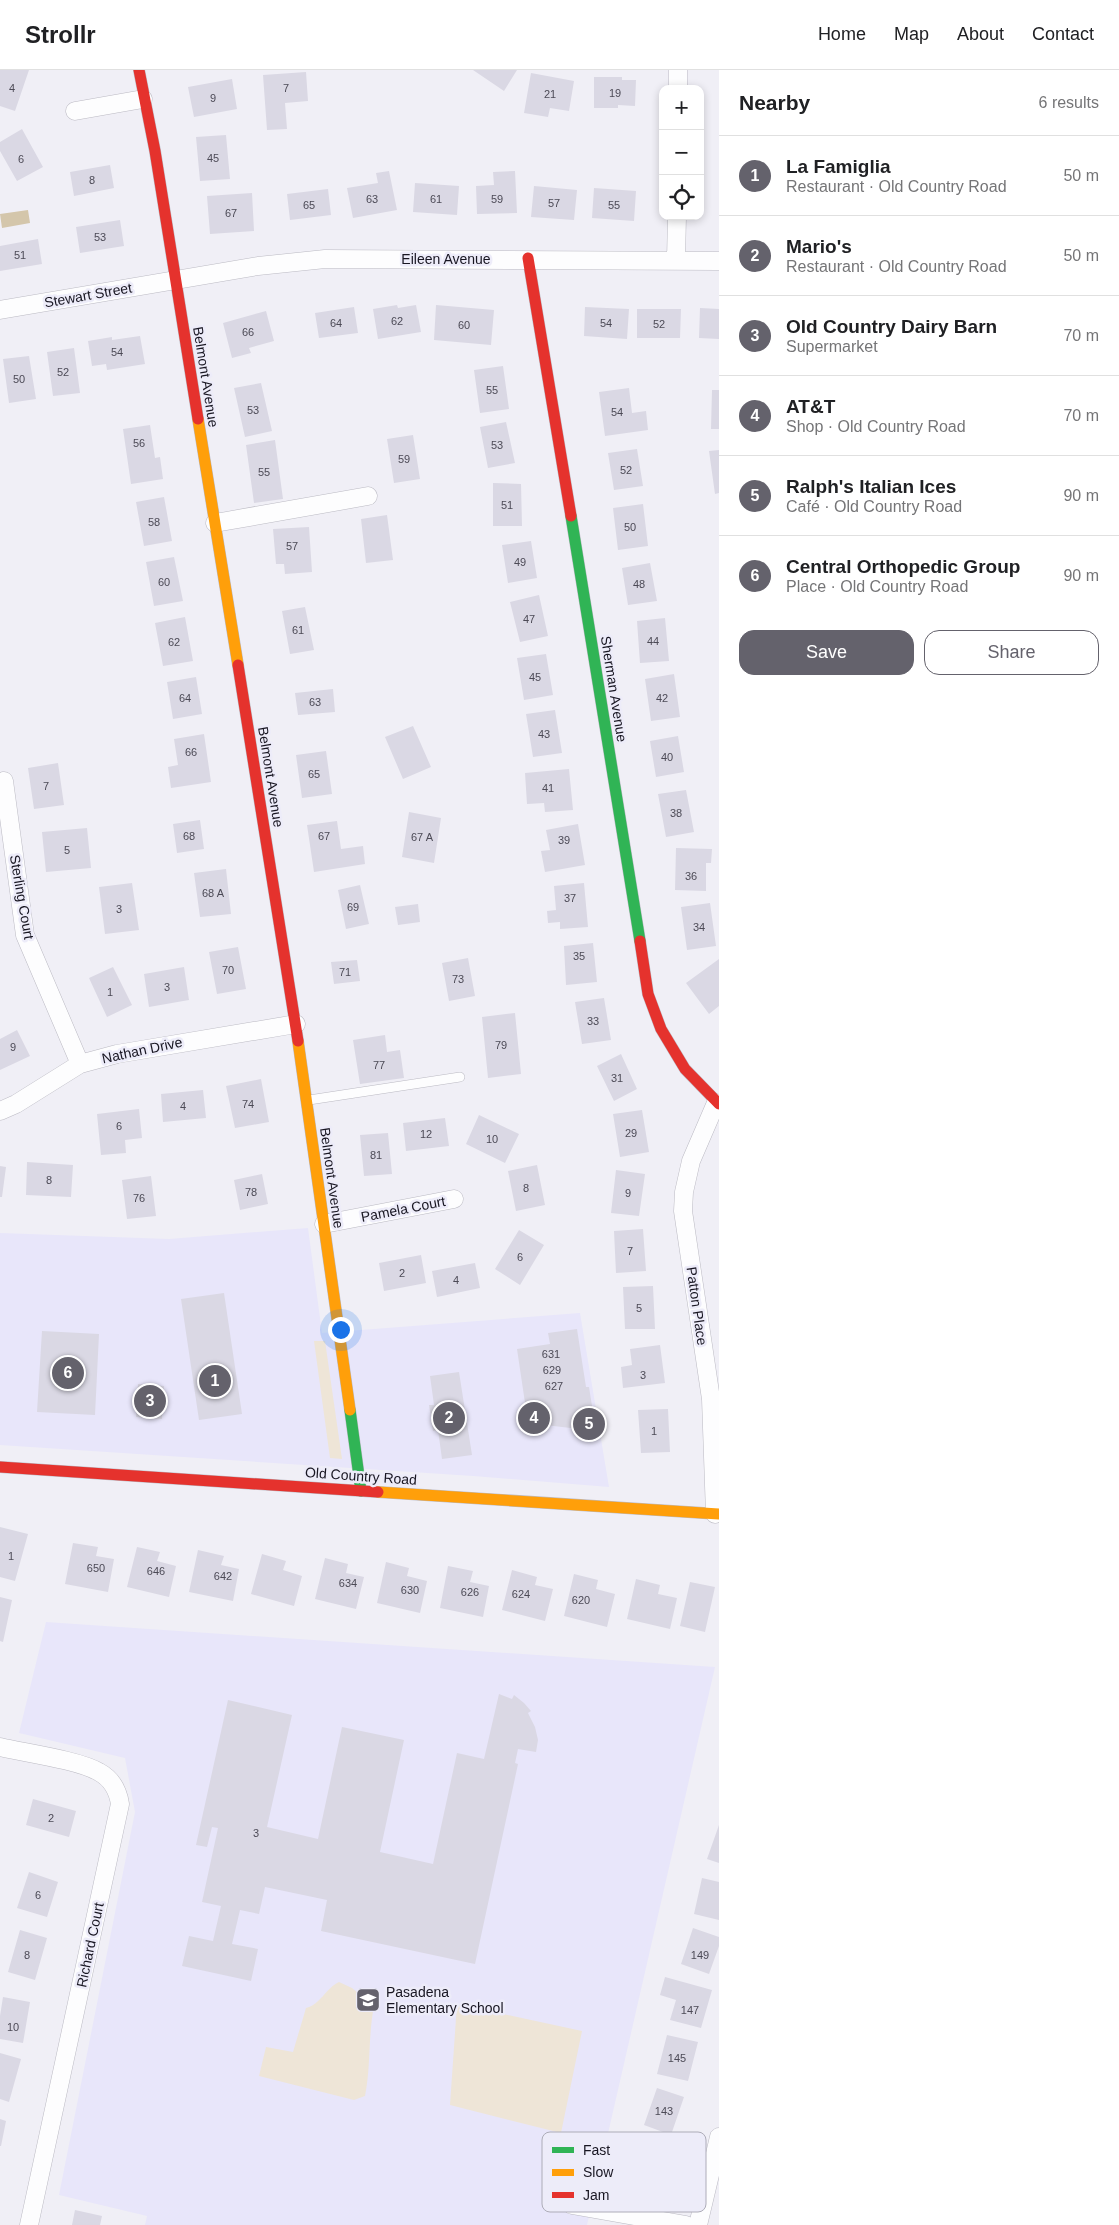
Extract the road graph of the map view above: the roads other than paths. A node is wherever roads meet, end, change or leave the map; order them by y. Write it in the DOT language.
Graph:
graph roads {
  1 [pos="139,70"];
  2 [pos="678,70"];
  3 [pos="678,85"];
  4 [pos="143,100"];
  5 [pos="75,111"];
  6 [pos="676,220"];
  7 [pos="528,258"];
  8 [pos="676,260"];
  9 [pos="719,260"];
  10 [pos="175,280"];
  11 [pos="0,310"];
  12 [pos="368,496"];
  13 [pos="215,523"];
  14 [pos="4,781"];
  15 [pos="296,1024"];
  16 [pos="80,1064"];
  17 [pos="460,1077"];
  18 [pos="306,1100"];
  19 [pos="718,1104"];
  20 [pos="0,1111"];
  21 [pos="454,1199"];
  22 [pos="324,1224"];
  23 [pos="0,1467"];
  24 [pos="361,1491"];
  25 [pos="717,1514"];
  26 [pos="0,1747"];
  27 [pos="719,2137"];
  28 [pos="706,2191"];
  29 [pos="612,2212"];
  30 [pos="701,2212"];
  31 [pos="29,2225"];
  32 [pos="686,2225"];
  33 [pos="698,2225"];
  1 -- 4 [label="street, Belmont Avenue"];
  2 -- 3 [label="street"];
  4 -- 5 [label="street"];
  4 -- 10 [label="street, Belmont Avenue"];
  6 -- 8 [label="street"];
  7 -- 8 [label="street, Eileen Avenue"];
  7 -- 10 [label="street, Eileen Avenue"];
  7 -- 19 [label="street, Sherman Avenue"];
  8 -- 9 [label="street, Eileen Avenue"];
  10 -- 11 [label="street, Stewart Street"];
  10 -- 13 [label="street, Belmont Avenue"];
  12 -- 13 [label="street"];
  13 -- 15 [label="street, Belmont Avenue"];
  14 -- 16 [label="street, Sterling Court"];
  15 -- 16 [label="street, Nathan Drive"];
  15 -- 18 [label="street, Belmont Avenue"];
  16 -- 20 [label="street, Nathan Drive"];
  17 -- 18 [label="lane"];
  18 -- 22 [label="street, Belmont Avenue"];
  19 -- 25 [label="street, Patton Place"];
  21 -- 22 [label="street, Pamela Court"];
  22 -- 24 [label="street, Belmont Avenue"];
  23 -- 24 [label="street, Old Country Road"];
  24 -- 25 [label="street, Old Country Road"];
  26 -- 31 [label="street, Richard Court"];
  27 -- 28 [label="street"];
  29 -- 32 [label="street"];
  30 -- 33 [label="street"];
}
